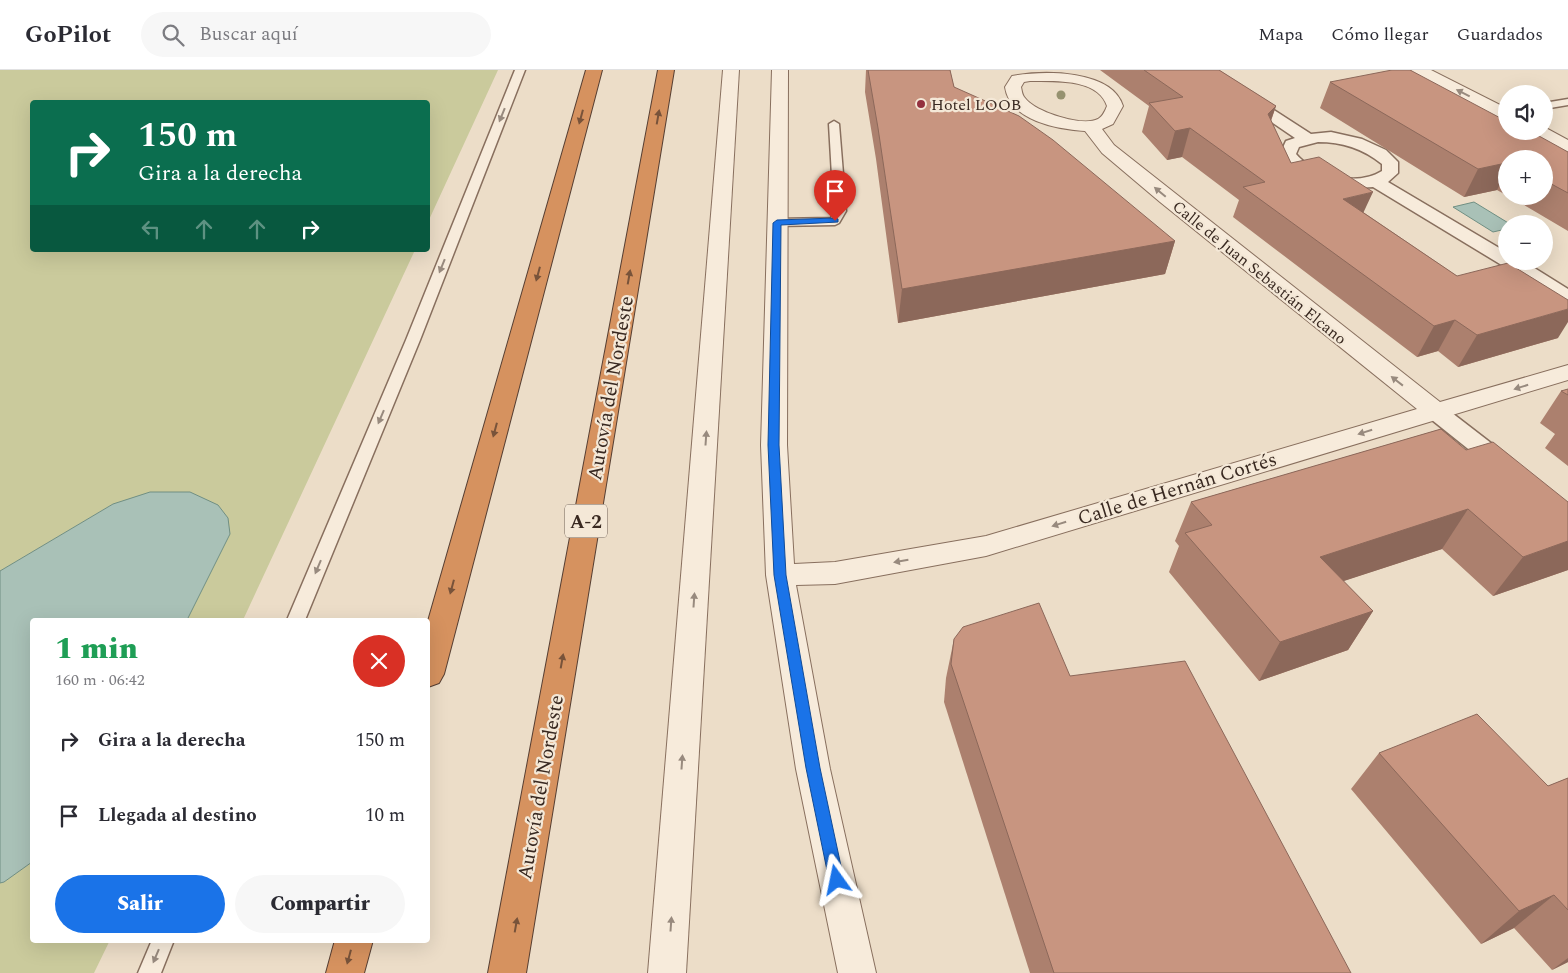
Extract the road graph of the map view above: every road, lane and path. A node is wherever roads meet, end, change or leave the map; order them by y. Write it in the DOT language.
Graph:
graph roads {
  1 [pos="520,70"];
  2 [pos="594,70"];
  3 [pos="666,70"];
  4 [pos="731,70"];
  5 [pos="780,70"];
  6 [pos="1202,70"];
  7 [pos="1411,72"];
  8 [pos="1012,74"];
  9 [pos="1568,102"];
  10 [pos="1553,104"];
  11 [pos="1498,114"];
  12 [pos="834,124"];
  13 [pos="1091,127"];
  14 [pos="1306,138"];
  15 [pos="1536,140"];
  16 [pos="1544,140"];
  17 [pos="1568,147"];
  18 [pos="1568,164"];
  19 [pos="1376,182"];
  20 [pos="777,223"];
  21 [pos="1498,256"];
  22 [pos="1522,270"];
  23 [pos="1568,297"];
  24 [pos="1568,372"];
  25 [pos="1435,411"];
  26 [pos="1521,479"];
  27 [pos="780,575"];
  28 [pos="297,618"];
  29 [pos="430,667"];
  30 [pos="162,943"];
  31 [pos="353,943"];
  32 [pos="149,973"];
  33 [pos="345,973"];
  34 [pos="507,973"];
  35 [pos="667,973"];
  36 [pos="857,973"];
  1 -- 28 [label="lane, one-way"];
  2 -- 29 [label="highway, one-way"];
  34 -- 3 [label="highway, Autovía del Nordeste / A-2, one-way"];
  35 -- 4 [label="street, one-way"];
  5 -- 20 [label="street"];
  6 -- 14 [label="street"];
  7 -- 11 [label="street"];
  8 -- 13 [label="street"];
  8 -- 13 [label="street"];
  9 -- 10 [label="lane"];
  12 -- 20 [label="lane"];
  25 -- 13 [label="street, Calle de Juan Sebastián Elcano, one-way"];
  14 -- 19 [label="street"];
  14 -- 19 [label="street"];
  15 -- 18 [label="street"];
  16 -- 17 [label="street"];
  19 -- 21 [label="street"];
  20 -- 27 [label="street"];
  22 -- 23 [label="street"];
  24 -- 25 [label="street, Calle de Hernán Cortés, one-way"];
  25 -- 26 [label="street"];
  25 -- 27 [label="street, Calle de Hernán Cortés, one-way"];
  27 -- 36 [label="street"];
  30 -- 32 [label="lane, one-way"];
  31 -- 33 [label="highway, one-way"];
}
